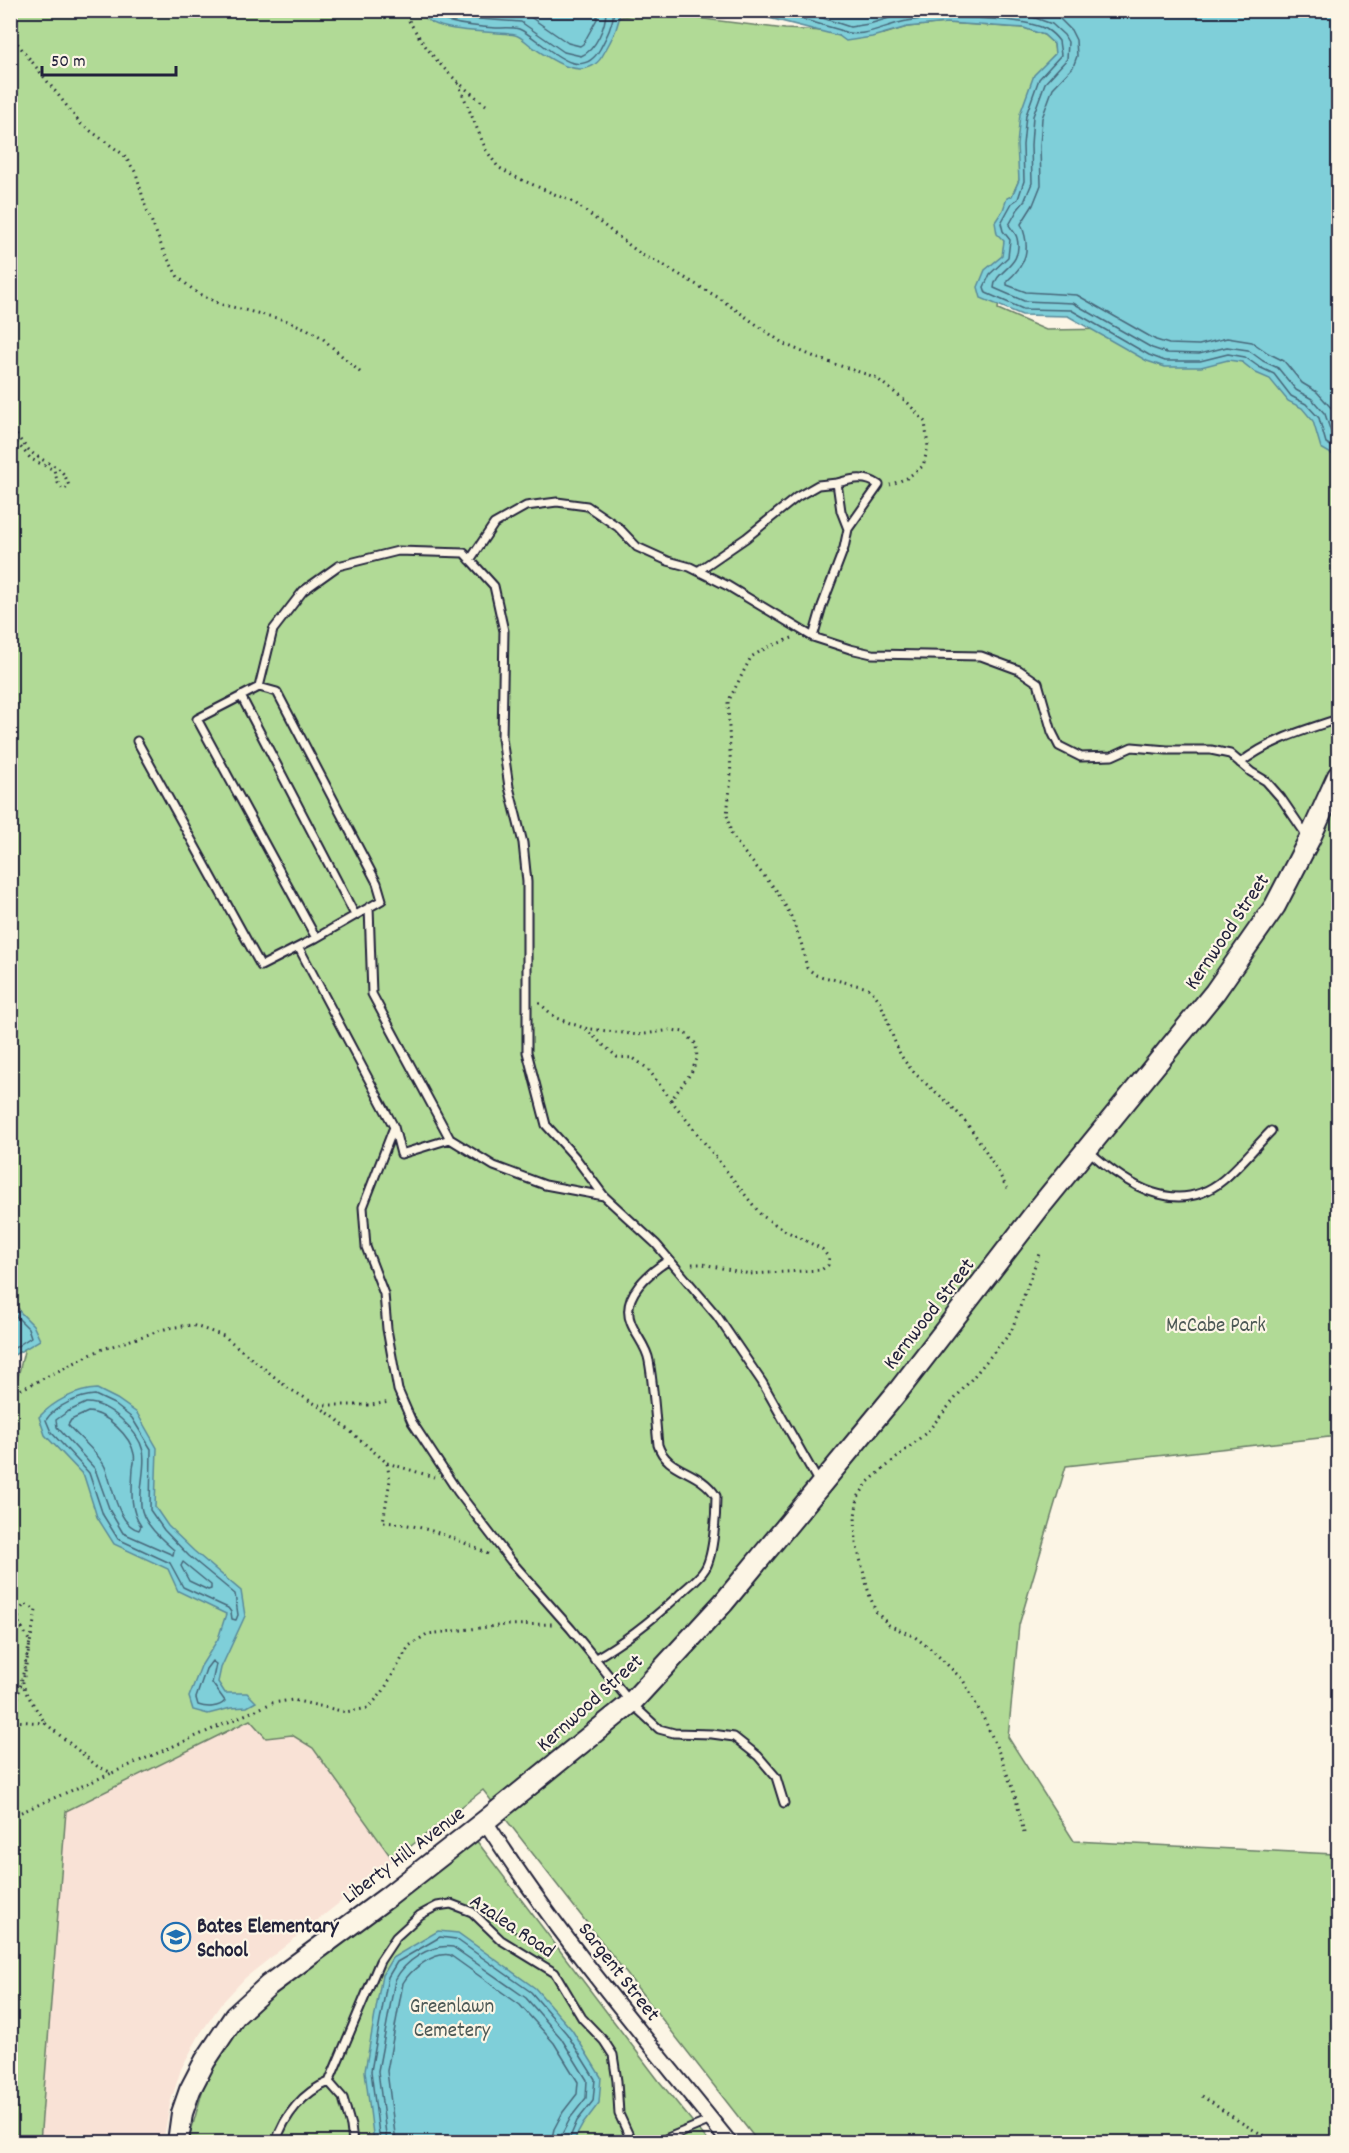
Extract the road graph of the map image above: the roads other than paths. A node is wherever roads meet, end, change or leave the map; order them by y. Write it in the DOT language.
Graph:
graph roads {
  1 [pos="837,483"];
  2 [pos="848,529"];
  3 [pos="470,560"];
  4 [pos="698,571"];
  5 [pos="813,637"];
  6 [pos="259,687"];
  7 [pos="240,696"];
  8 [pos="1338,719"];
  9 [pos="137,741"];
  10 [pos="1240,763"];
  11 [pos="1337,785"];
  12 [pos="1309,840"];
  13 [pos="369,907"];
  14 [pos="355,915"];
  15 [pos="316,938"];
  16 [pos="299,948"];
  17 [pos="394,1127"];
  18 [pos="1271,1131"];
  19 [pos="450,1139"];
  20 [pos="1088,1149"];
  21 [pos="604,1196"];
  22 [pos="669,1260"];
  23 [pos="821,1485"];
  24 [pos="594,1659"];
  25 [pos="631,1703"];
  26 [pos="784,1803"];
  27 [pos="485,1821"];
  28 [pos="329,2082"];
  29 [pos="711,2120"];
  30 [pos="178,2142"];
  31 [pos="276,2142"];
  32 [pos="353,2142"];
  33 [pos="632,2142"];
  34 [pos="658,2142"];
  35 [pos="729,2142"];
  1 -- 2 [label="lane"];
  1 -- 2 [label="lane"];
  1 -- 4 [label="lane"];
  2 -- 5 [label="lane"];
  3 -- 4 [label="lane"];
  3 -- 6 [label="lane"];
  3 -- 21 [label="lane"];
  4 -- 5 [label="lane"];
  5 -- 10 [label="lane"];
  6 -- 7 [label="lane"];
  6 -- 13 [label="lane"];
  7 -- 14 [label="lane"];
  7 -- 15 [label="lane"];
  8 -- 10 [label="lane"];
  9 -- 16 [label="lane"];
  10 -- 12 [label="lane"];
  11 -- 12 [label="main road, Kernwood Street"];
  12 -- 20 [label="main road, Kernwood Street"];
  13 -- 14 [label="lane"];
  13 -- 19 [label="lane"];
  14 -- 15 [label="lane"];
  15 -- 16 [label="lane"];
  16 -- 17 [label="lane"];
  17 -- 19 [label="lane"];
  17 -- 24 [label="lane"];
  18 -- 20 [label="lane"];
  19 -- 21 [label="lane"];
  20 -- 23 [label="main road, Kernwood Street"];
  21 -- 22 [label="lane"];
  22 -- 23 [label="lane"];
  22 -- 24 [label="lane"];
  23 -- 25 [label="main road, Kernwood Street"];
  24 -- 25 [label="lane"];
  25 -- 26 [label="lane"];
  25 -- 27 [label="main road, Kernwood Street"];
  27 -- 29 [label="street, Sargent Street"];
  27 -- 30 [label="main road, Liberty Hill Avenue"];
  28 -- 31 [label="lane"];
  28 -- 32 [label="lane"];
  28 -- 33 [label="lane, Azalea Road"];
  29 -- 34 [label="lane"];
  29 -- 35 [label="street, Sargent Street"];
}
